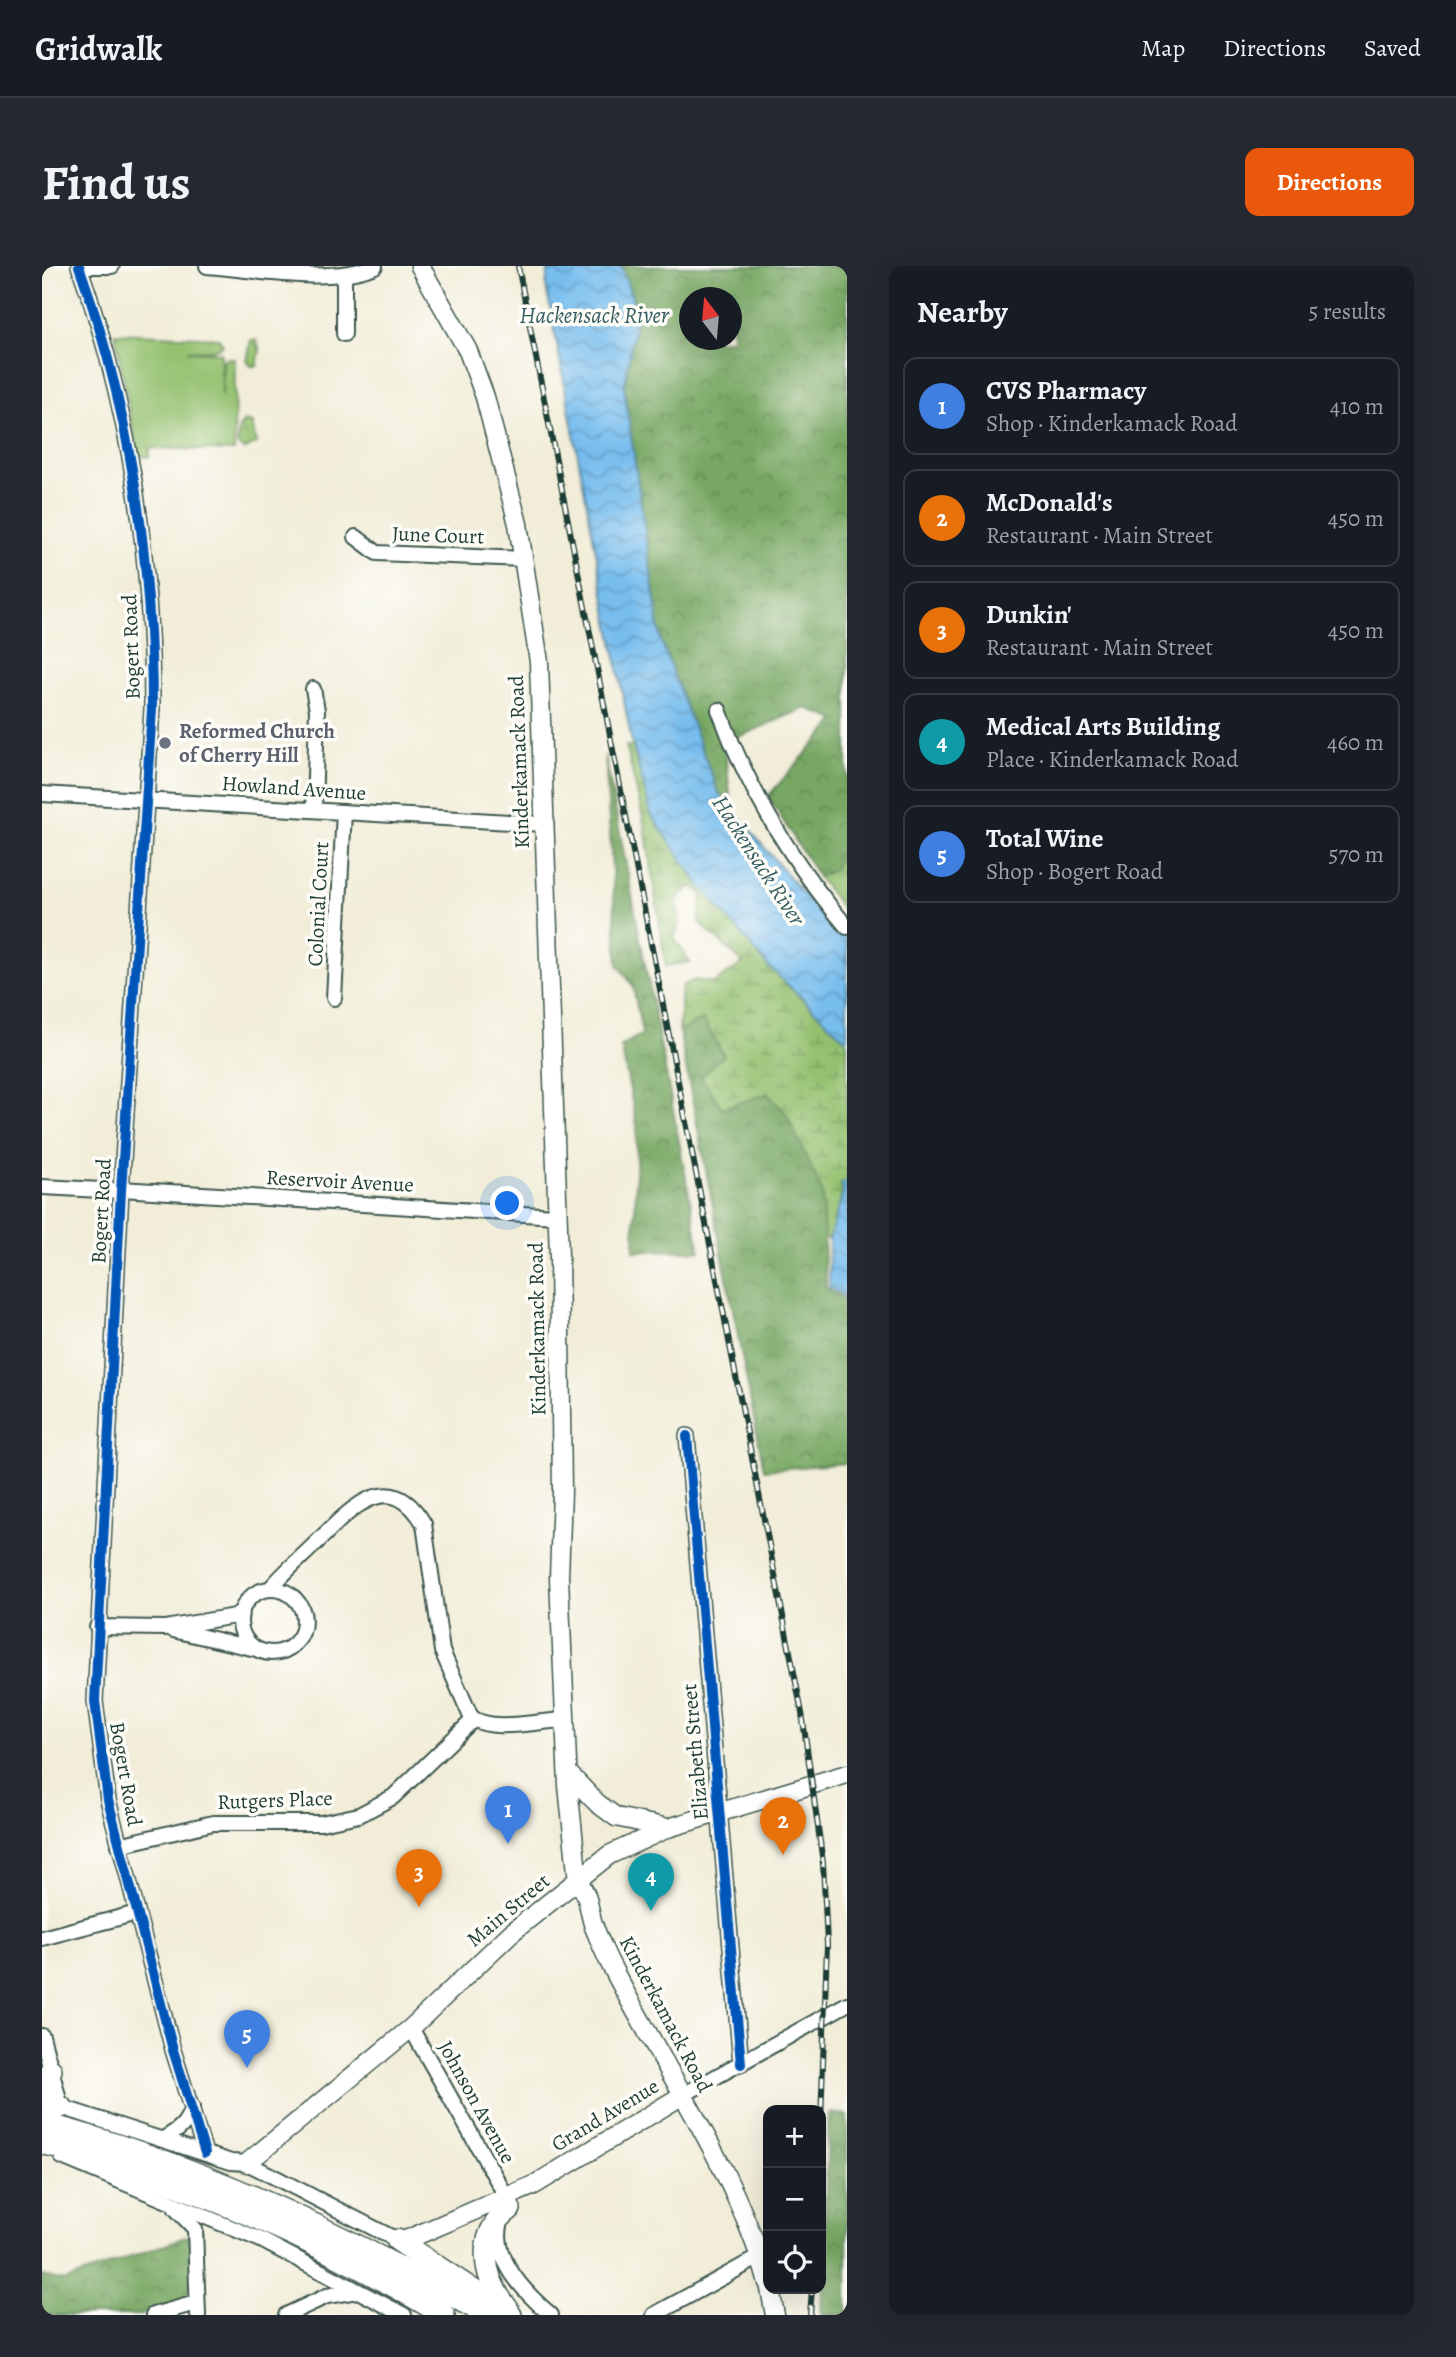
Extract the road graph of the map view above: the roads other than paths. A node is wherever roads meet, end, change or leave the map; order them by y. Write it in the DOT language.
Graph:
graph roads {
  1 [pos="79,266"];
  2 [pos="89,266"];
  3 [pos="112,266"];
  4 [pos="207,266"];
  5 [pos="375,266"];
  6 [pos="420,266"];
  7 [pos="344,274"];
  8 [pos="344,334"];
  9 [pos="356,537"];
  10 [pos="525,559"];
  11 [pos="313,690"];
  12 [pos="719,710"];
  13 [pos="42,794"];
  14 [pos="146,800"];
  15 [pos="314,810"];
  16 [pos="344,812"];
  17 [pos="544,824"];
  18 [pos="847,927"];
  19 [pos="334,998"];
  20 [pos="42,1187"];
  21 [pos="121,1190"];
  22 [pos="556,1216"];
  23 [pos="687,1436"];
  24 [pos="270,1589"];
  25 [pos="242,1611"];
  26 [pos="97,1627"];
  27 [pos="165,1628"];
  28 [pos="259,1650"];
  29 [pos="474,1719"];
  30 [pos="564,1720"];
  31 [pos="568,1773"];
  32 [pos="847,1774"];
  33 [pos="719,1812"];
  34 [pos="668,1828"];
  35 [pos="119,1845"];
  36 [pos="578,1882"];
  37 [pos="137,1913"];
  38 [pos="42,1938"];
  39 [pos="847,2004"];
  40 [pos="411,2028"];
  41 [pos="42,2036"];
  42 [pos="741,2064"];
  43 [pos="46,2079"];
  44 [pos="683,2095"];
  45 [pos="51,2104"];
  46 [pos="192,2107"];
  47 [pos="42,2123"];
  48 [pos="163,2139"];
  49 [pos="42,2143"];
  50 [pos="42,2149"];
  51 [pos="205,2153"];
  52 [pos="247,2163"];
  53 [pos="161,2197"];
  54 [pos="508,2202"];
  55 [pos="397,2240"];
  56 [pos="761,2256"];
  57 [pos="763,2264"];
  58 [pos="358,2291"];
  59 [pos="771,2294"];
  60 [pos="197,2309"];
  61 [pos="153,2315"];
  62 [pos="286,2315"];
  63 [pos="404,2315"];
  64 [pos="444,2315"];
  65 [pos="487,2315"];
  66 [pos="513,2315"];
  67 [pos="551,2315"];
  68 [pos="654,2315"];
  69 [pos="775,2315"];
  1 -- 14 [label="street, Bogert Road"];
  2 -- 3 [label="street"];
  4 -- 7 [label="street"];
  5 -- 7 [label="street"];
  6 -- 10 [label="main road, Kinderkamack Road"];
  7 -- 8 [label="street"];
  9 -- 10 [label="street, June Court"];
  10 -- 17 [label="main road, Kinderkamack Road"];
  11 -- 15 [label="street"];
  12 -- 18 [label="street"];
  13 -- 14 [label="street, Howland Avenue"];
  14 -- 15 [label="street, Howland Avenue"];
  14 -- 21 [label="street, Bogert Road"];
  15 -- 16 [label="street, Howland Avenue"];
  16 -- 17 [label="street, Howland Avenue"];
  16 -- 19 [label="street, Colonial Court"];
  17 -- 22 [label="main road, Kinderkamack Road"];
  20 -- 21 [label="street, Reservoir Avenue"];
  21 -- 22 [label="street, Reservoir Avenue"];
  21 -- 26 [label="street, Bogert Road"];
  22 -- 30 [label="main road, Kinderkamack Road"];
  23 -- 33 [label="street, Elizabeth Street"];
  24 -- 25 [label="street"];
  24 -- 28 [label="street"];
  24 -- 29 [label="street"];
  25 -- 27 [label="street"];
  25 -- 28 [label="street"];
  26 -- 27 [label="street"];
  26 -- 35 [label="street, Bogert Road"];
  27 -- 28 [label="street"];
  29 -- 30 [label="street"];
  29 -- 35 [label="street, Rutgers Place"];
  30 -- 31 [label="main road, Kinderkamack Road"];
  31 -- 34 [label="main road"];
  31 -- 36 [label="main road, Kinderkamack Road"];
  32 -- 33 [label="main road, Main Street"];
  33 -- 34 [label="main road, Main Street"];
  33 -- 42 [label="street, Elizabeth Street"];
  34 -- 36 [label="main road, Main Street"];
  35 -- 37 [label="street, Bogert Road"];
  36 -- 40 [label="main road, Main Street"];
  36 -- 44 [label="main road, Kinderkamack Road"];
  37 -- 38 [label="street"];
  37 -- 46 [label="street, Bogert Road"];
  39 -- 42 [label="street, Grand Avenue"];
  40 -- 52 [label="main road, Main Street"];
  40 -- 54 [label="street, Johnson Avenue"];
  41 -- 43 [label="street"];
  42 -- 44 [label="street, Grand Avenue"];
  43 -- 45 [label="street"];
  44 -- 54 [label="main road, Grand Avenue"];
  44 -- 56 [label="main road, Kinderkamack Road"];
  45 -- 48 [label="street"];
  46 -- 48 [label="street"];
  46 -- 51 [label="street, Bogert Road"];
  47 -- 65 [label="highway"];
  48 -- 51 [label="street"];
  49 -- 64 [label="highway"];
  50 -- 53 [label="street"];
  51 -- 52 [label="street"];
  52 -- 55 [label="street"];
  53 -- 58 [label="street"];
  53 -- 60 [label="street"];
  54 -- 55 [label="main road, Grand Avenue"];
  54 -- 66 [label="highway"];
  54 -- 67 [label="street"];
  55 -- 66 [label="highway"];
  56 -- 57 [label="main road, Kinderkamack Road"];
  56 -- 68 [label="street"];
  58 -- 62 [label="street"];
  58 -- 63 [label="street"];
  59 -- 69 [label="main road"];
  60 -- 61 [label="street"];
}
